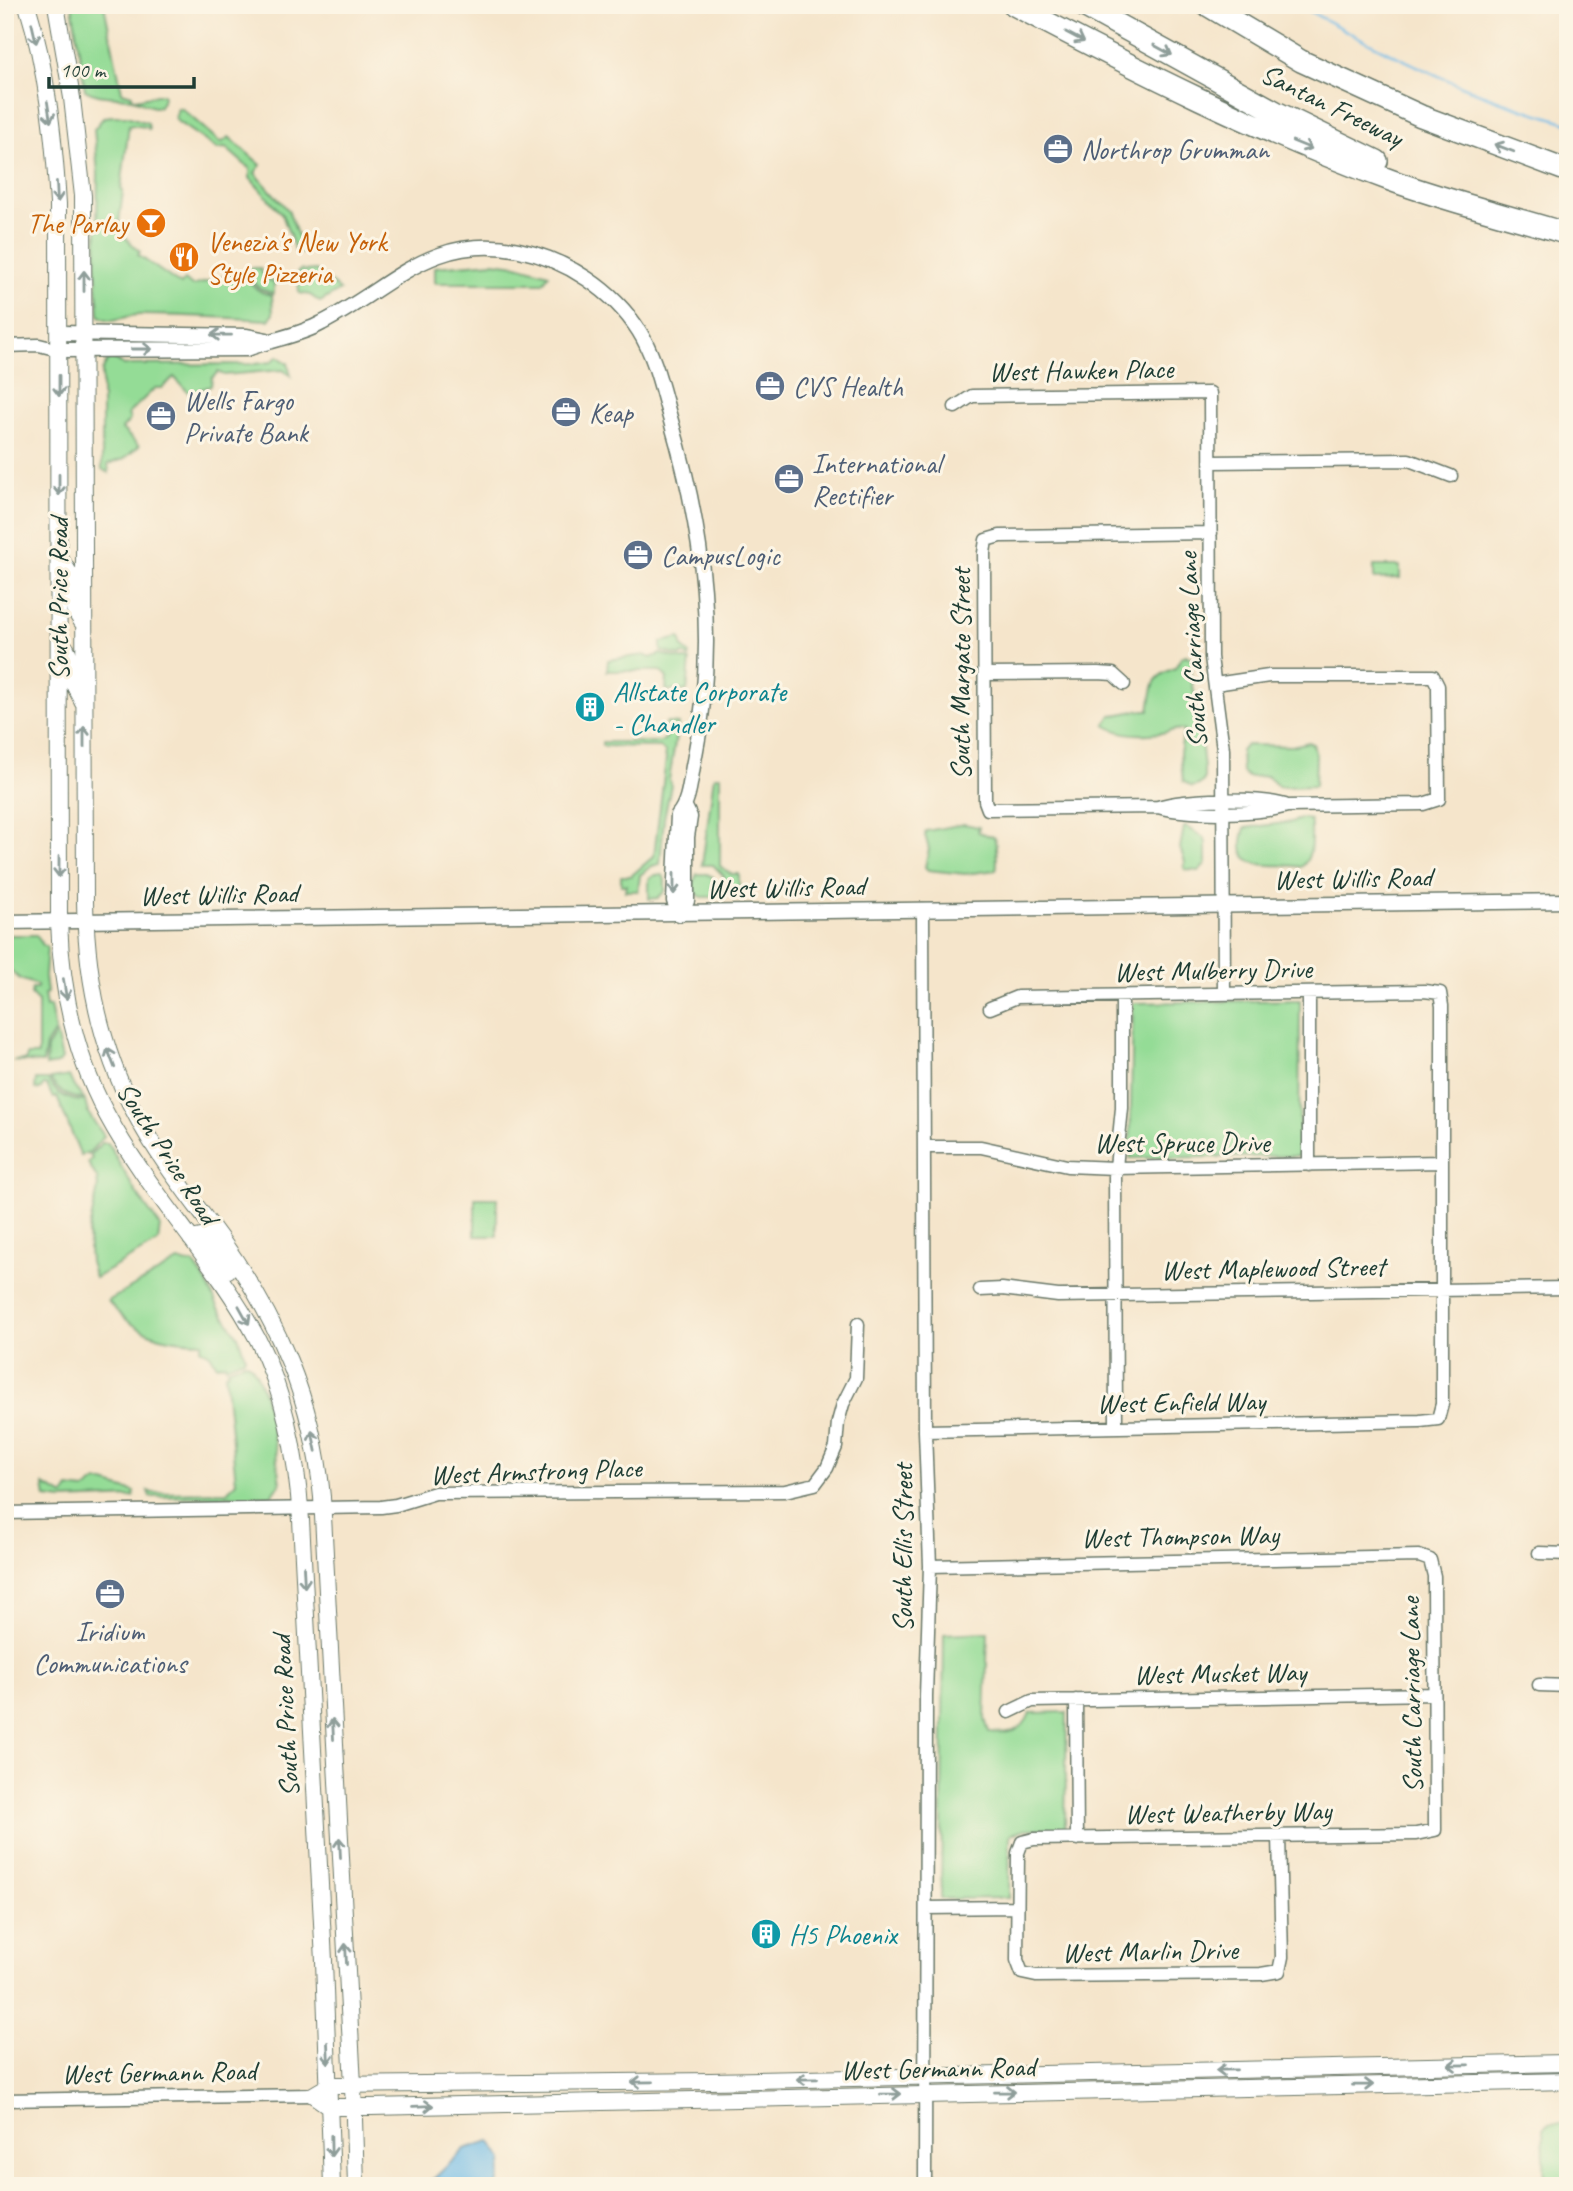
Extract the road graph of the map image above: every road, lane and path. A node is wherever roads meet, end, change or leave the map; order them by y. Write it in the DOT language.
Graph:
graph roads {
  1 [pos="27,5"];
  2 [pos="56,5"];
  3 [pos="1014,5"];
  4 [pos="1082,5"];
  5 [pos="1207,5"];
  6 [pos="1233,5"];
  7 [pos="1421,116"];
  8 [pos="1568,171"];
  9 [pos="1568,233"];
  10 [pos="59,341"];
  11 [pos="85,341"];
  12 [pos="5,346"];
  13 [pos="1210,393"];
  14 [pos="955,407"];
  15 [pos="1211,462"];
  16 [pos="1451,476"];
  17 [pos="1211,533"];
  18 [pos="59,557"];
  19 [pos="85,625"];
  20 [pos="59,642"];
  21 [pos="985,674"];
  22 [pos="1124,684"];
  23 [pos="1215,684"];
  24 [pos="84,704"];
  25 [pos="1223,806"];
  26 [pos="1568,901"];
  27 [pos="1223,904"];
  28 [pos="923,909"];
  29 [pos="680,914"];
  30 [pos="59,921"];
  31 [pos="85,921"];
  32 [pos="5,922"];
  33 [pos="1309,993"];
  34 [pos="1224,994"];
  35 [pos="1122,996"];
  36 [pos="990,1007"];
  37 [pos="924,1147"];
  38 [pos="128,1150"];
  39 [pos="1442,1162"];
  40 [pos="1309,1165"];
  41 [pos="1115,1168"];
  42 [pos="207,1221"];
  43 [pos="191,1239"];
  44 [pos="1568,1288"];
  45 [pos="1441,1289"];
  46 [pos="980,1290"];
  47 [pos="1114,1296"];
  48 [pos="264,1306"];
  49 [pos="858,1324"];
  50 [pos="1116,1427"];
  51 [pos="925,1431"];
  52 [pos="300,1509"];
  53 [pos="322,1509"];
  54 [pos="5,1513"];
  55 [pos="1539,1553"];
  56 [pos="1568,1554"];
  57 [pos="1430,1560"];
  58 [pos="930,1566"];
  59 [pos="1539,1685"];
  60 [pos="1568,1686"];
  61 [pos="1434,1694"];
  62 [pos="1076,1700"];
  63 [pos="1009,1712"];
  64 [pos="1436,1830"];
  65 [pos="1279,1836"];
  66 [pos="1077,1839"];
  67 [pos="1017,1907"];
  68 [pos="926,1908"];
  69 [pos="1568,2063"];
  70 [pos="925,2076"];
  71 [pos="1568,2081"];
  72 [pos="330,2085"];
  73 [pos="353,2085"];
  74 [pos="924,2094"];
  75 [pos="313,2095"];
  76 [pos="5,2100"];
  77 [pos="330,2106"];
  78 [pos="354,2107"];
  79 [pos="332,2186"];
  80 [pos="356,2186"];
  81 [pos="925,2186"];
  1 -- 10 [label="main road, South Price Road, one-way"];
  11 -- 2 [label="main road, South Price Road, one-way"];
  3 -- 9 [label="highway, one-way"];
  4 -- 9 [label="highway, Santan Freeway, one-way"];
  5 -- 7 [label="highway, Santan Freeway"];
  6 -- 7 [label="highway"];
  8 -- 7 [label="highway, Santan Freeway, one-way"];
  10 -- 11 [label="street"];
  10 -- 12 [label="street"];
  10 -- 18 [label="main road, South Price Road, one-way"];
  11 -- 19 [label="main road, South Price Road"];
  11 -- 29 [label="street"];
  13 -- 14 [label="street, West Hawken Place"];
  13 -- 15 [label="street, South Carriage Lane"];
  15 -- 16 [label="street"];
  15 -- 17 [label="street, South Carriage Lane"];
  17 -- 21 [label="street, South Margate Street"];
  17 -- 23 [label="street, South Carriage Lane"];
  18 -- 19 [label="main road"];
  18 -- 20 [label="main road, South Price Road"];
  19 -- 24 [label="main road, South Price Road"];
  20 -- 24 [label="main road"];
  20 -- 30 [label="main road, South Price Road, one-way"];
  21 -- 22 [label="street"];
  21 -- 25 [label="street, South Margate Street"];
  23 -- 25 [label="street, South Carriage Lane"];
  23 -- 25 [label="street"];
  31 -- 24 [label="main road, South Price Road, one-way"];
  25 -- 27 [label="street, South Carriage Lane"];
  26 -- 27 [label="street, West Willis Road"];
  27 -- 28 [label="street, West Willis Road"];
  27 -- 34 [label="street, South Carriage Lane"];
  28 -- 29 [label="street, West Willis Road"];
  28 -- 37 [label="street, South Ellis Street"];
  29 -- 31 [label="street, West Willis Road"];
  30 -- 31 [label="street, West Willis Road"];
  30 -- 32 [label="street, West Willis Road"];
  30 -- 38 [label="main road, South Price Road, one-way"];
  42 -- 31 [label="main road, South Price Road, one-way"];
  33 -- 34 [label="street, West Mulberry Drive"];
  33 -- 39 [label="street, West Mulberry Drive"];
  33 -- 40 [label="street"];
  34 -- 35 [label="street, West Mulberry Drive"];
  35 -- 36 [label="street, West Mulberry Drive"];
  35 -- 41 [label="street"];
  37 -- 41 [label="street, West Spruce Drive"];
  37 -- 51 [label="street, South Ellis Street"];
  38 -- 42 [label="main road"];
  38 -- 43 [label="main road, South Price Road"];
  39 -- 40 [label="street, West Spruce Drive"];
  39 -- 45 [label="street"];
  40 -- 41 [label="street, West Spruce Drive"];
  41 -- 47 [label="street"];
  42 -- 48 [label="main road, South Price Road"];
  43 -- 48 [label="main road"];
  43 -- 52 [label="main road, South Price Road, one-way"];
  44 -- 45 [label="street, West Maplewood Street"];
  45 -- 47 [label="street, West Maplewood Street"];
  45 -- 50 [label="street, West Enfield Way"];
  46 -- 47 [label="street, West Maplewood Street"];
  47 -- 50 [label="street"];
  53 -- 48 [label="main road, South Price Road, one-way"];
  49 -- 53 [label="street, West Armstrong Place"];
  50 -- 51 [label="street, West Enfield Way"];
  51 -- 58 [label="street, South Ellis Street"];
  52 -- 53 [label="street, West Armstrong Place"];
  52 -- 54 [label="street, West Armstrong Place"];
  52 -- 72 [label="main road, South Price Road, one-way"];
  73 -- 53 [label="main road, South Price Road, one-way"];
  55 -- 56 [label="street"];
  57 -- 58 [label="street, West Thompson Way"];
  57 -- 61 [label="street, South Carriage Lane"];
  58 -- 68 [label="street, South Ellis Street"];
  59 -- 60 [label="street"];
  61 -- 62 [label="street, West Musket Way"];
  61 -- 64 [label="street, South Carriage Lane"];
  62 -- 63 [label="street, West Musket Way"];
  62 -- 66 [label="street"];
  64 -- 65 [label="street, West Weatherby Way"];
  65 -- 66 [label="street, West Weatherby Way"];
  65 -- 67 [label="street, West Marlin Drive"];
  66 -- 67 [label="street, West Weatherby Way"];
  67 -- 68 [label="street"];
  68 -- 70 [label="street, South Ellis Street"];
  69 -- 70 [label="main road, West Germann Road, one-way"];
  70 -- 73 [label="main road, West Germann Road, one-way"];
  70 -- 74 [label="street, South Ellis Street"];
  74 -- 71 [label="main road, West Germann Road, one-way"];
  72 -- 73 [label="main road, West Germann Road"];
  72 -- 75 [label="main road, West Germann Road"];
  72 -- 77 [label="main road, South Price Road"];
  73 -- 78 [label="main road, South Price Road"];
  78 -- 74 [label="main road, West Germann Road, one-way"];
  74 -- 81 [label="street, South Ellis Street"];
  75 -- 76 [label="street, West Germann Road"];
  75 -- 77 [label="main road"];
  77 -- 78 [label="main road, West Germann Road"];
  77 -- 79 [label="main road, South Price Road, one-way"];
  78 -- 80 [label="main road, South Price Road"];
}
